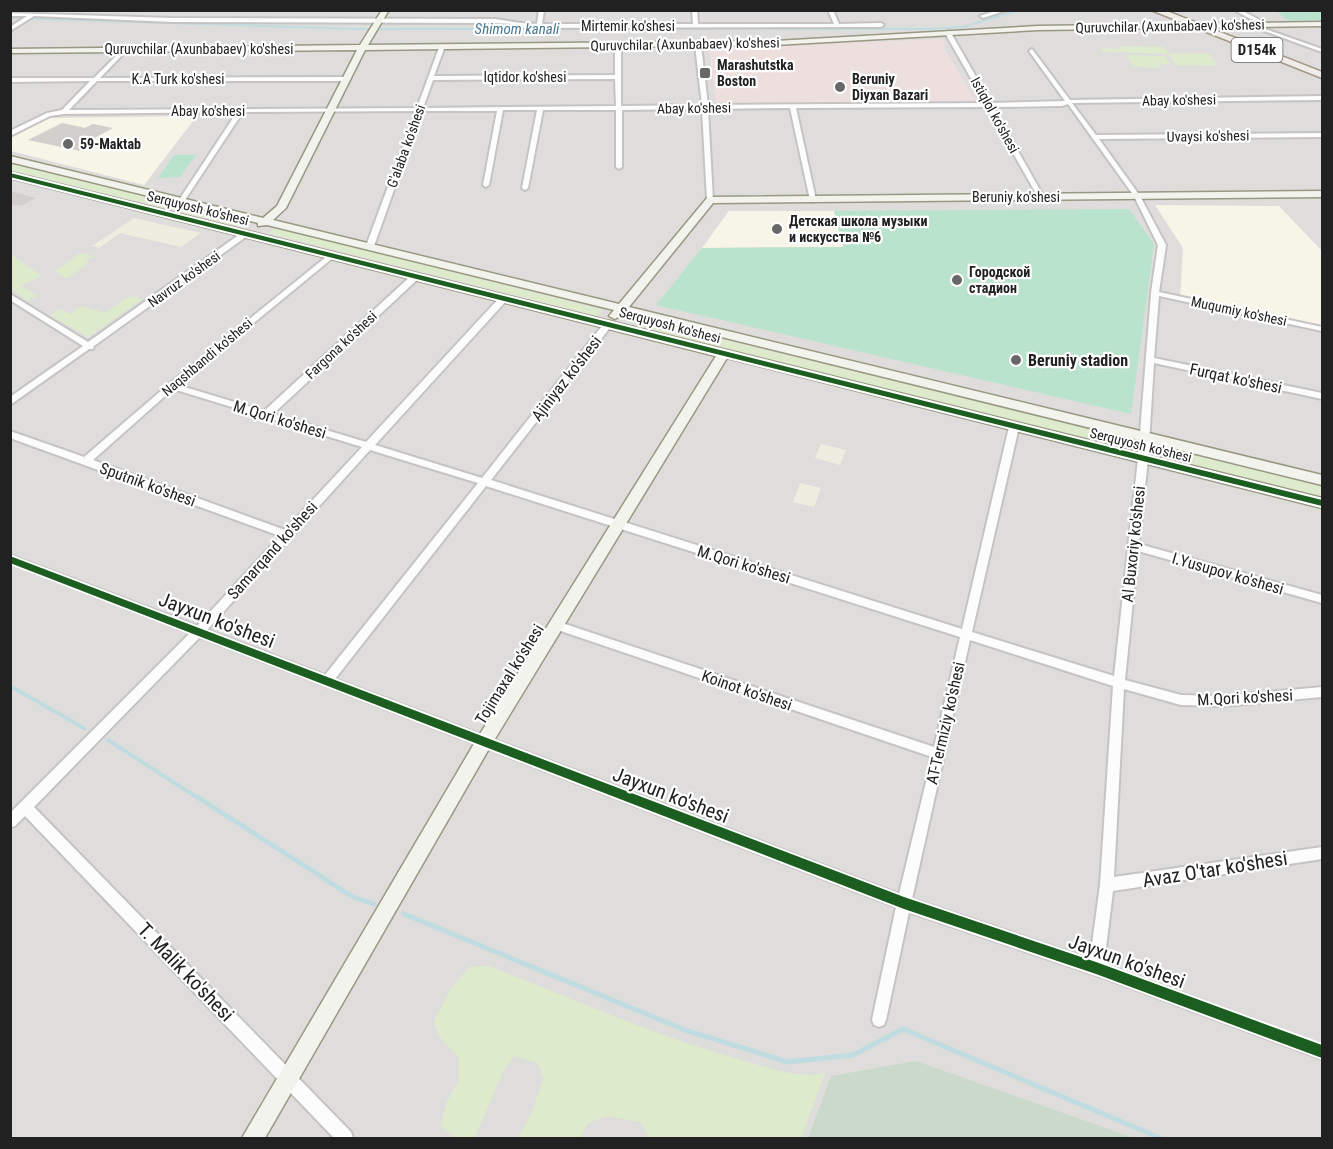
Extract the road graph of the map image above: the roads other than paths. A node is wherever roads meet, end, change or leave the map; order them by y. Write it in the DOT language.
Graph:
graph roads {
  1 [pos="39,10"];
  2 [pos="114,10"];
  3 [pos="182,10"];
  4 [pos="248,10"];
  5 [pos="317,10"];
  6 [pos="386,10"];
  7 [pos="542,10"];
  8 [pos="694,10"];
  9 [pos="830,10"];
  10 [pos="1005,10"];
  11 [pos="1155,10"];
  12 [pos="1236,10"];
  13 [pos="10,14"];
  14 [pos="32,15"];
  15 [pos="983,16"];
  16 [pos="106,17"];
  17 [pos="172,20"];
  18 [pos="239,20"];
  19 [pos="310,20"];
  20 [pos="1250,24"];
  21 [pos="1265,24"];
  22 [pos="1322,24"];
  23 [pos="376,25"];
  24 [pos="837,25"];
  25 [pos="880,25"];
  26 [pos="1191,25"];
  27 [pos="539,26"];
  28 [pos="696,26"];
  29 [pos="10,30"];
  30 [pos="948,33"];
  31 [pos="618,45"];
  32 [pos="698,45"];
  33 [pos="442,46"];
  34 [pos="362,48"];
  35 [pos="124,49"];
  36 [pos="10,51"];
  37 [pos="1032,51"];
  38 [pos="1323,51"];
  39 [pos="1323,75"];
  40 [pos="619,77"];
  41 [pos="431,78"];
  42 [pos="346,79"];
  43 [pos="10,80"];
  44 [pos="94,80"];
  45 [pos="1323,98"];
  46 [pos="1068,101"];
  47 [pos="990,105"];
  48 [pos="705,107"];
  49 [pos="793,107"];
  50 [pos="620,108"];
  51 [pos="540,109"];
  52 [pos="329,110"];
  53 [pos="420,110"];
  54 [pos="500,110"];
  55 [pos="241,111"];
  56 [pos="64,112"];
  57 [pos="10,134"];
  58 [pos="1323,135"];
  59 [pos="1093,137"];
  60 [pos="10,159"];
  61 [pos="619,167"];
  62 [pos="10,174"];
  63 [pos="486,185"];
  64 [pos="525,188"];
  65 [pos="1323,194"];
  66 [pos="1137,196"];
  67 [pos="1041,197"];
  68 [pos="182,200"];
  69 [pos="710,200"];
  70 [pos="813,200"];
  71 [pos="267,220"];
  72 [pos="246,234"];
  73 [pos="370,246"];
  74 [pos="331,255"];
  75 [pos="416,276"];
  76 [pos="1155,293"];
  77 [pos="10,296"];
  78 [pos="504,298"];
  79 [pos="620,309"];
  80 [pos="609,323"];
  81 [pos="1323,329"];
  82 [pos="90,347"];
  83 [pos="724,353"];
  84 [pos="1150,360"];
  85 [pos="172,386"];
  86 [pos="1323,396"];
  87 [pos="10,402"];
  88 [pos="267,414"];
  89 [pos="1014,427"];
  90 [pos="10,434"];
  91 [pos="1144,437"];
  92 [pos="368,446"];
  93 [pos="1143,459"];
  94 [pos="85,462"];
  95 [pos="1323,480"];
  96 [pos="485,482"];
  97 [pos="1323,503"];
  98 [pos="620,525"];
  99 [pos="286,534"];
  100 [pos="1132,546"];
  101 [pos="10,559"];
  102 [pos="1323,599"];
  103 [pos="556,625"];
  104 [pos="198,632"];
  105 [pos="966,636"];
  106 [pos="328,680"];
  107 [pos="1119,683"];
  108 [pos="1323,692"];
  109 [pos="484,742"];
  110 [pos="938,754"];
  111 [pos="25,807"];
  112 [pos="10,822"];
  113 [pos="1323,853"];
  114 [pos="1107,885"];
  115 [pos="904,903"];
  116 [pos="1096,968"];
  117 [pos="879,1020"];
  118 [pos="1323,1052"];
  119 [pos="289,1079"];
  120 [pos="253,1138"];
  121 [pos="345,1138"];
  1 -- 14 [label="street"];
  2 -- 16 [label="street"];
  3 -- 17 [label="street"];
  4 -- 18 [label="street"];
  5 -- 19 [label="street"];
  6 -- 23 [label="street, Navruz ko'shesi"];
  7 -- 27 [label="street"];
  8 -- 28 [label="street"];
  9 -- 24 [label="street"];
  10 -- 15 [label="street"];
  11 -- 26 [label="main road, D154k"];
  12 -- 21 [label="street"];
  13 -- 14 [label="street, Mirtemir ko'shesi"];
  14 -- 16 [label="street, Mirtemir ko'shesi"];
  14 -- 29 [label="street"];
  16 -- 17 [label="street, Mirtemir ko'shesi"];
  17 -- 18 [label="street, Mirtemir ko'shesi"];
  18 -- 19 [label="street, Mirtemir ko'shesi"];
  19 -- 23 [label="street, Mirtemir ko'shesi"];
  20 -- 21 [label="street, Quruvchilar (Axunbabaev) ko'shesi"];
  20 -- 26 [label="street, Quruvchilar (Axunbabaev) ko'shesi"];
  20 -- 38 [label="street"];
  21 -- 22 [label="street, Quruvchilar (Axunbabaev) ko'shesi"];
  23 -- 27 [label="street, Mirtemir ko'shesi"];
  23 -- 34 [label="street, Navruz ko'shesi"];
  24 -- 25 [label="street, Mirtemir ko'shesi"];
  24 -- 28 [label="street, Mirtemir ko'shesi"];
  26 -- 30 [label="street, Quruvchilar (Axunbabaev) ko'shesi"];
  26 -- 39 [label="main road, D154k"];
  27 -- 28 [label="street, Mirtemir ko'shesi"];
  30 -- 32 [label="street, Quruvchilar (Axunbabaev) ko'shesi"];
  30 -- 47 [label="street, Istiqlol ko'shesi"];
  31 -- 32 [label="street, Quruvchilar (Axunbabaev) ko'shesi"];
  31 -- 33 [label="street, Quruvchilar (Axunbabaev) ko'shesi"];
  31 -- 40 [label="street"];
  32 -- 48 [label="street"];
  33 -- 34 [label="street, Quruvchilar (Axunbabaev) ko'shesi"];
  33 -- 41 [label="street, G'alaba ko'shesi"];
  34 -- 35 [label="street, Quruvchilar (Axunbabaev) ko'shesi"];
  34 -- 42 [label="street, Navruz ko'shesi"];
  35 -- 36 [label="street, Quruvchilar (Axunbabaev) ko'shesi"];
  35 -- 44 [label="street"];
  37 -- 46 [label="street, Al Buxoriy ko'shesi"];
  40 -- 41 [label="street, Iqtidor ko'shesi"];
  40 -- 50 [label="street"];
  41 -- 53 [label="street, G'alaba ko'shesi"];
  42 -- 44 [label="street, K.A Turk ko'shesi"];
  42 -- 52 [label="street, Navruz ko'shesi"];
  43 -- 44 [label="street, K.A Turk ko'shesi"];
  44 -- 56 [label="street"];
  45 -- 46 [label="street, Abay ko'shesi"];
  46 -- 47 [label="street, Abay ko'shesi"];
  46 -- 59 [label="street, Al Buxoriy ko'shesi"];
  47 -- 49 [label="street, Abay ko'shesi"];
  47 -- 67 [label="street, Istiqlol ko'shesi"];
  48 -- 49 [label="street, Abay ko'shesi"];
  48 -- 50 [label="street, Abay ko'shesi"];
  48 -- 69 [label="street"];
  49 -- 70 [label="street"];
  50 -- 51 [label="street, Abay ko'shesi"];
  50 -- 61 [label="street"];
  51 -- 54 [label="street, Abay ko'shesi"];
  51 -- 64 [label="street"];
  52 -- 53 [label="street, Abay ko'shesi"];
  52 -- 55 [label="street, Abay ko'shesi"];
  52 -- 71 [label="street, Navruz ko'shesi"];
  53 -- 54 [label="street, Abay ko'shesi"];
  53 -- 73 [label="street, G'alaba ko'shesi"];
  54 -- 63 [label="street"];
  55 -- 56 [label="street, Abay ko'shesi"];
  55 -- 68 [label="street"];
  56 -- 57 [label="street"];
  58 -- 59 [label="street, Uvaysi ko'shesi"];
  59 -- 66 [label="street, Al Buxoriy ko'shesi"];
  60 -- 68 [label="street, Serquyosh ko'shesi"];
  62 -- 72 [label="street, Serquyosh ko'shesi"];
  65 -- 66 [label="street, Beruniy ko'shesi"];
  66 -- 67 [label="street, Beruniy ko'shesi"];
  66 -- 76 [label="street, Al Buxoriy ko'shesi"];
  67 -- 70 [label="street, Beruniy ko'shesi"];
  68 -- 71 [label="street, Serquyosh ko'shesi"];
  69 -- 70 [label="street, Beruniy ko'shesi"];
  69 -- 79 [label="street, Ajiniyaz ko'shesi"];
  71 -- 72 [label="street, Navruz ko'shesi"];
  71 -- 73 [label="street, Serquyosh ko'shesi"];
  72 -- 74 [label="street, Serquyosh ko'shesi"];
  72 -- 82 [label="street, Navruz ko'shesi"];
  73 -- 79 [label="street, Serquyosh ko'shesi"];
  74 -- 75 [label="street, Serquyosh ko'shesi"];
  74 -- 85 [label="street, Naqshbandi ko'shesi"];
  75 -- 78 [label="street, Serquyosh ko'shesi"];
  75 -- 88 [label="street, Fargona ko'shesi"];
  76 -- 81 [label="street, Muqumiy ko'shesi"];
  76 -- 84 [label="street, Al Buxoriy ko'shesi"];
  77 -- 82 [label="street"];
  78 -- 80 [label="street, Serquyosh ko'shesi"];
  78 -- 92 [label="street, Samarqand ko'shesi"];
  79 -- 80 [label="street, Ajiniyaz ko'shesi"];
  79 -- 91 [label="street, Serquyosh ko'shesi"];
  80 -- 83 [label="street, Serquyosh ko'shesi"];
  80 -- 96 [label="street, Ajiniyaz ko'shesi"];
  82 -- 87 [label="street, Navruz ko'shesi"];
  83 -- 89 [label="street, Serquyosh ko'shesi"];
  83 -- 98 [label="street, Tojimaxal ko'shesi"];
  84 -- 86 [label="street, Furqat ko'shesi"];
  84 -- 91 [label="street, Al Buxoriy ko'shesi"];
  85 -- 88 [label="street, M.Qori ko'shesi"];
  85 -- 94 [label="street, Naqshbandi ko'shesi"];
  88 -- 92 [label="street, M.Qori ko'shesi"];
  89 -- 93 [label="street, Serquyosh ko'shesi"];
  89 -- 105 [label="street, AT-Termiziy ko'shesi"];
  90 -- 94 [label="street, Sputnik ko'shesi"];
  91 -- 93 [label="street, Al Buxoriy ko'shesi"];
  91 -- 95 [label="street, Serquyosh ko'shesi"];
  92 -- 96 [label="street, M.Qori ko'shesi"];
  92 -- 99 [label="street, Samarqand ko'shesi"];
  93 -- 97 [label="street, Serquyosh ko'shesi"];
  93 -- 100 [label="street, Al Buxoriy ko'shesi"];
  94 -- 99 [label="street, Sputnik ko'shesi"];
  96 -- 98 [label="street, M.Qori ko'shesi"];
  96 -- 106 [label="street, Ajiniyaz ko'shesi"];
  98 -- 103 [label="street, Tojimaxal ko'shesi"];
  98 -- 105 [label="street, M.Qori ko'shesi"];
  99 -- 104 [label="street, Samarqand ko'shesi"];
  100 -- 102 [label="street, I.Yusupov ko'shesi"];
  100 -- 107 [label="street, Al Buxoriy ko'shesi"];
  101 -- 104 [label="street, Jayxun ko'shesi"];
  103 -- 109 [label="street, Tojimaxal ko'shesi"];
  103 -- 110 [label="street, Koinot ko'shesi"];
  104 -- 106 [label="street, Jayxun ko'shesi"];
  104 -- 111 [label="street, Samarqand ko'shesi"];
  105 -- 107 [label="street, M.Qori ko'shesi"];
  105 -- 110 [label="street, AT-Termiziy ko'shesi"];
  106 -- 109 [label="street, Jayxun ko'shesi"];
  107 -- 108 [label="street, M.Qori ko'shesi"];
  107 -- 114 [label="street, Al Buxoriy ko'shesi"];
  109 -- 115 [label="street, Jayxun ko'shesi"];
  109 -- 119 [label="street, Tojimaxal ko'shesi"];
  110 -- 115 [label="street, AT-Termiziy ko'shesi"];
  111 -- 112 [label="street, Samarqand ko'shesi"];
  111 -- 119 [label="street, T. Malik ko'shesi"];
  113 -- 114 [label="street, Avaz O'tar ko'shesi"];
  114 -- 116 [label="street, Al Buxoriy ko'shesi"];
  115 -- 116 [label="street, Jayxun ko'shesi"];
  115 -- 117 [label="street, AT-Termiziy ko'shesi"];
  116 -- 118 [label="street, Jayxun ko'shesi"];
  119 -- 120 [label="street, Tojimaxal ko'shesi"];
  119 -- 121 [label="street, T. Malik ko'shesi"];
}
